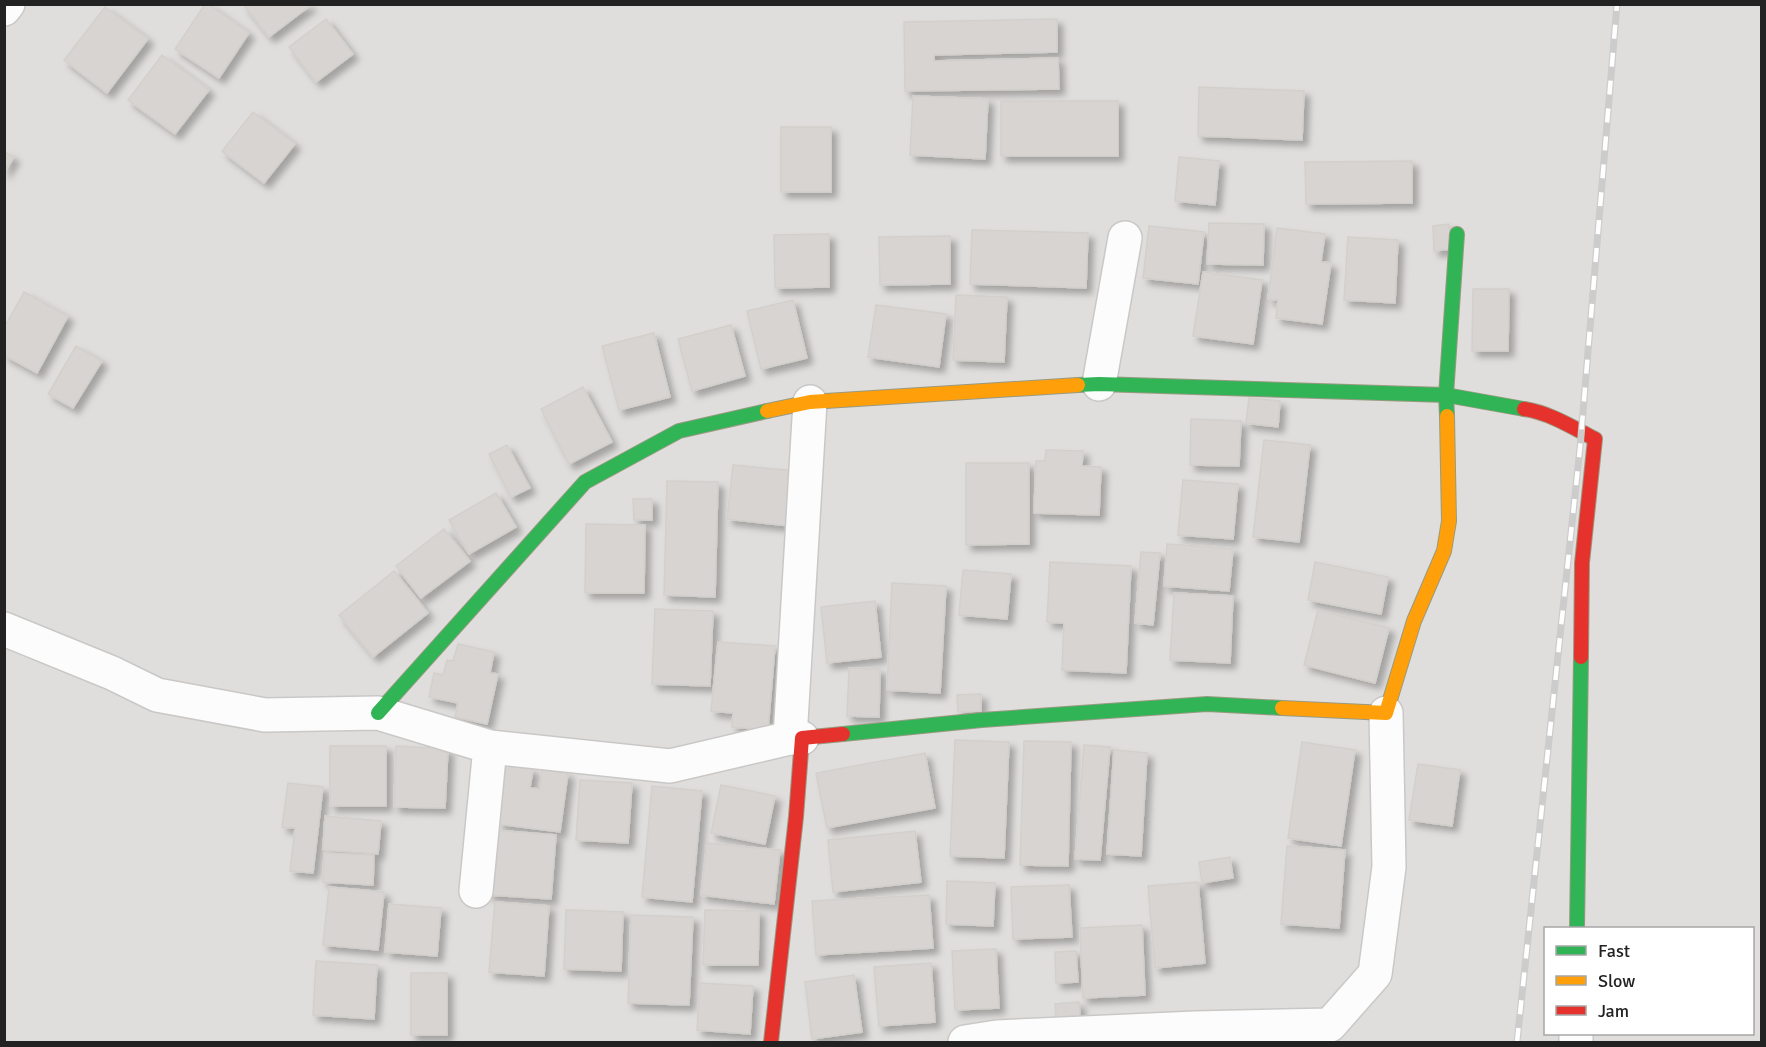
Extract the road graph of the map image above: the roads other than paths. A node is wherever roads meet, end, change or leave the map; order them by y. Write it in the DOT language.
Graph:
graph roads {
  1 [pos="8,4"];
  2 [pos="4,9"];
  3 [pos="1457,234"];
  4 [pos="1125,238"];
  5 [pos="1099,384"];
  6 [pos="1446,395"];
  7 [pos="810,402"];
  8 [pos="4,629"];
  9 [pos="378,713"];
  10 [pos="1386,713"];
  11 [pos="796,738"];
  12 [pos="490,747"];
  13 [pos="476,891"];
  14 [pos="1577,927"];
  15 [pos="1329,1034"];
  16 [pos="771,1042"];
  17 [pos="965,1042"];
  1 -- 2 [label="street"];
  3 -- 6 [label="street"];
  4 -- 5 [label="street"];
  5 -- 6 [label="street"];
  5 -- 7 [label="street"];
  6 -- 10 [label="street"];
  6 -- 14 [label="street"];
  7 -- 9 [label="street"];
  7 -- 11 [label="street"];
  8 -- 9 [label="street"];
  9 -- 12 [label="street"];
  10 -- 11 [label="street"];
  10 -- 15 [label="street"];
  11 -- 12 [label="street"];
  11 -- 16 [label="street"];
  12 -- 13 [label="street"];
  15 -- 17 [label="street"];
}
